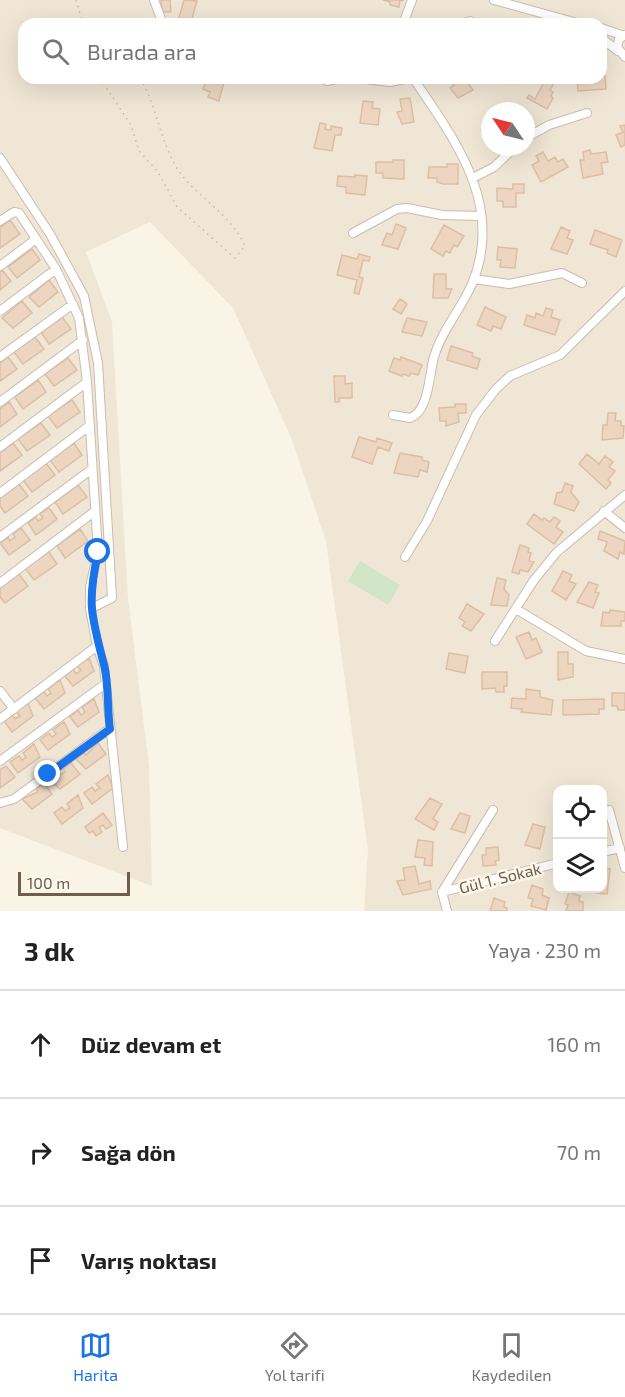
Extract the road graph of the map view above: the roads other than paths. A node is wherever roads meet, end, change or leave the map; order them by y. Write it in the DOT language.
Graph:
graph roads {
  1 [pos="154,0"];
  2 [pos="412,0"];
  3 [pos="494,0"];
  4 [pos="161,18"];
  5 [pos="405,18"];
  6 [pos="556,18"];
  7 [pos="607,30"];
  8 [pos="624,36"];
  9 [pos="607,43"];
  10 [pos="622,56"];
  11 [pos="415,84"];
  12 [pos="587,113"];
  13 [pos="535,133"];
  14 [pos="506,156"];
  15 [pos="0,158"];
  16 [pos="473,178"];
  17 [pos="481,216"];
  18 [pos="0,221"];
  19 [pos="353,233"];
  20 [pos="36,238"];
  21 [pos="0,266"];
  22 [pos="56,269"];
  23 [pos="474,279"];
  24 [pos="582,283"];
  25 [pos="625,291"];
  26 [pos="73,304"];
  27 [pos="0,311"];
  28 [pos="82,340"];
  29 [pos="0,357"];
  30 [pos="87,382"];
  31 [pos="0,402"];
  32 [pos="393,415"];
  33 [pos="89,426"];
  34 [pos="0,447"];
  35 [pos="92,469"];
  36 [pos="0,493"];
  37 [pos="625,495"];
  38 [pos="95,511"];
  39 [pos="604,511"];
  40 [pos="625,528"];
  41 [pos="0,537"];
  42 [pos="405,557"];
  43 [pos="0,583"];
  44 [pos="90,609"];
  45 [pos="516,609"];
  46 [pos="495,640"];
  47 [pos="97,646"];
  48 [pos="625,659"];
  49 [pos="105,684"];
  50 [pos="0,691"];
  51 [pos="14,709"];
  52 [pos="0,719"];
  53 [pos="110,729"];
  54 [pos="0,761"];
  55 [pos="0,802"];
  56 [pos="493,810"];
  57 [pos="609,810"];
  58 [pos="123,847"];
  59 [pos="620,848"];
  60 [pos="607,851"];
  61 [pos="553,864"];
  62 [pos="625,868"];
  63 [pos="442,892"];
  64 [pos="447,911"];
  1 -- 4 [label="street"];
  2 -- 5 [label="street"];
  3 -- 6 [label="street"];
  7 -- 8 [label="street"];
  8 -- 10 [label="street"];
  9 -- 10 [label="street"];
  11 -- 16 [label="street"];
  12 -- 13 [label="street"];
  14 -- 16 [label="street"];
  15 -- 44 [label="street"];
  16 -- 17 [label="street"];
  17 -- 19 [label="street"];
  17 -- 23 [label="street"];
  18 -- 20 [label="street"];
  20 -- 21 [label="street"];
  20 -- 22 [label="street"];
  22 -- 26 [label="street"];
  22 -- 27 [label="street"];
  23 -- 24 [label="street"];
  23 -- 32 [label="street"];
  25 -- 42 [label="street"];
  26 -- 28 [label="street"];
  26 -- 29 [label="street"];
  28 -- 30 [label="street"];
  28 -- 31 [label="street"];
  30 -- 33 [label="street"];
  30 -- 34 [label="street"];
  33 -- 35 [label="street"];
  33 -- 36 [label="street"];
  35 -- 38 [label="street"];
  35 -- 41 [label="street"];
  37 -- 39 [label="street"];
  38 -- 43 [label="street"];
  38 -- 44 [label="street"];
  39 -- 40 [label="street"];
  39 -- 45 [label="street"];
  44 -- 47 [label="street"];
  45 -- 46 [label="street"];
  45 -- 48 [label="street"];
  47 -- 49 [label="street"];
  47 -- 51 [label="street"];
  49 -- 53 [label="street"];
  49 -- 54 [label="street"];
  50 -- 51 [label="street"];
  51 -- 52 [label="street"];
  53 -- 55 [label="street"];
  53 -- 58 [label="street"];
  56 -- 63 [label="street"];
  57 -- 59 [label="street"];
  59 -- 60 [label="street"];
  59 -- 62 [label="street"];
  61 -- 63 [label="street, Gül 1. Sokak"];
  63 -- 64 [label="street"];
}
